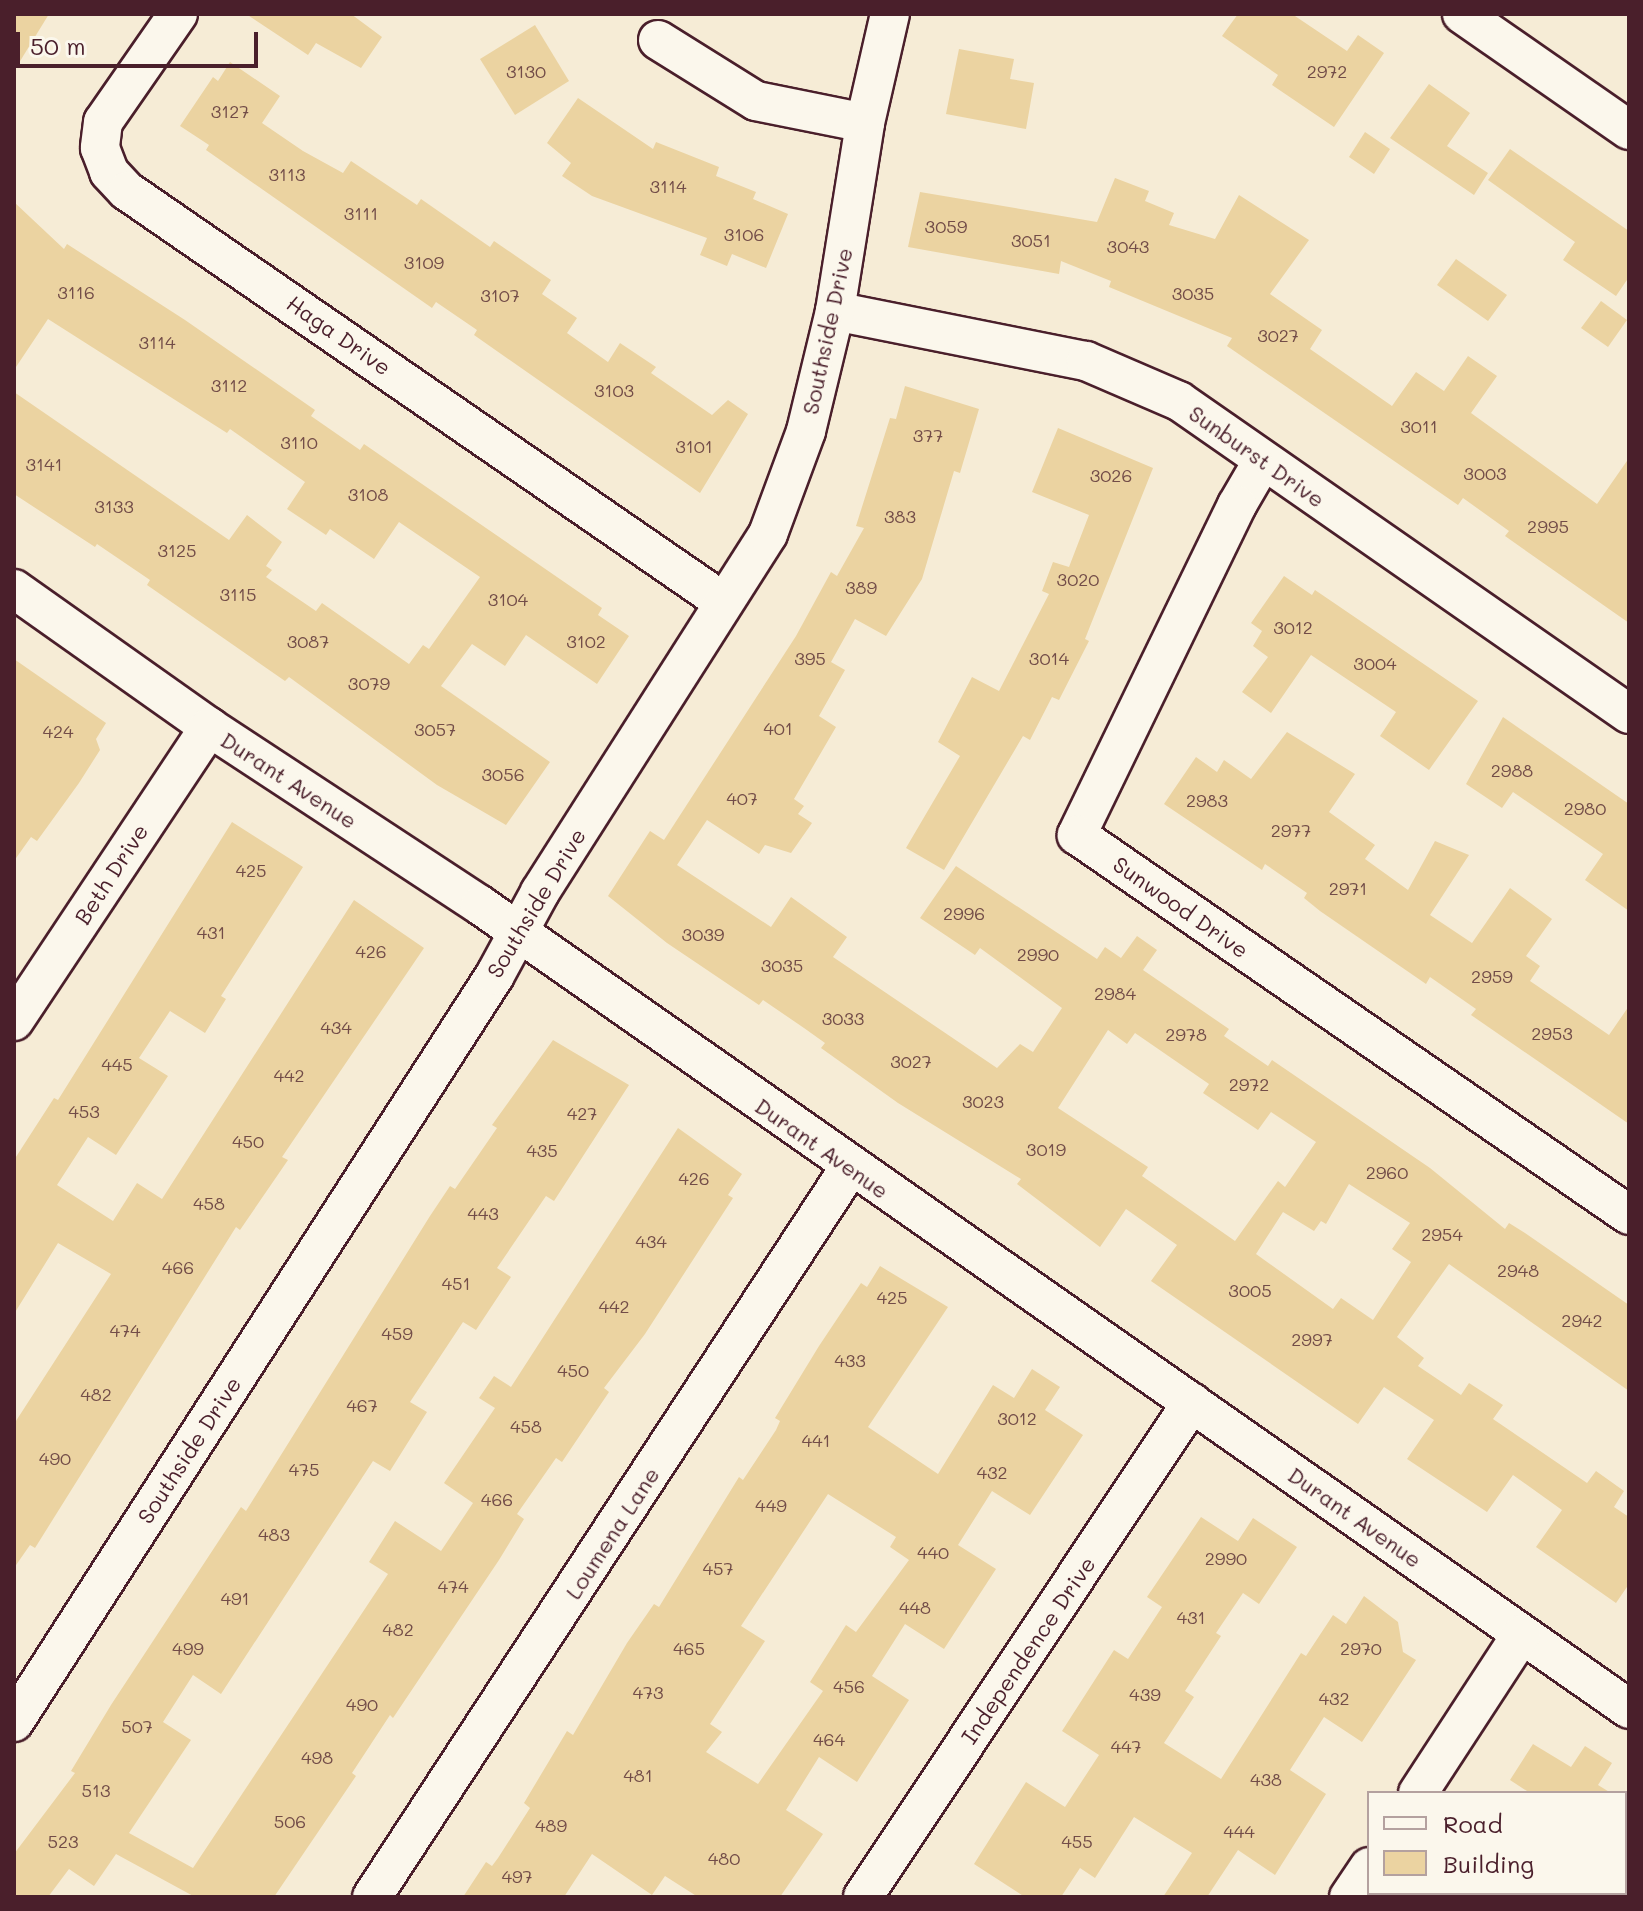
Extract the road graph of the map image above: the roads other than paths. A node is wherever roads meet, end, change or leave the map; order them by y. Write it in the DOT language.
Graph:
graph roads {
  1 [pos="178,14"];
  2 [pos="890,14"];
  3 [pos="1462,14"];
  4 [pos="658,40"];
  5 [pos="865,123"];
  6 [pos="1629,130"];
  7 [pos="835,311"];
  8 [pos="1262,462"];
  9 [pos="14,589"];
  10 [pos="722,601"];
  11 [pos="1629,714"];
  12 [pos="209,727"];
  13 [pos="518,932"];
  14 [pos="14,1021"];
  15 [pos="850,1167"];
  16 [pos="1629,1215"];
  17 [pos="1192,1402"];
  18 [pos="1521,1635"];
  19 [pos="1629,1709"];
  20 [pos="14,1722"];
  21 [pos="1419,1791"];
  22 [pos="1367,1870"];
  23 [pos="372,1897"];
  24 [pos="863,1897"];
  25 [pos="1349,1897"];
  1 -- 10 [label="street, Haga Drive"];
  2 -- 5 [label="street, Southside Drive"];
  3 -- 6 [label="street"];
  4 -- 5 [label="street"];
  5 -- 7 [label="street, Southside Drive"];
  7 -- 8 [label="street, Sunburst Drive"];
  7 -- 10 [label="street, Southside Drive"];
  8 -- 11 [label="street, Sunburst Drive"];
  8 -- 16 [label="street, Sunwood Drive"];
  9 -- 12 [label="street, Durant Avenue"];
  10 -- 13 [label="street, Southside Drive"];
  12 -- 13 [label="street, Durant Avenue"];
  12 -- 14 [label="street, Beth Drive"];
  13 -- 15 [label="street, Durant Avenue"];
  13 -- 20 [label="street, Southside Drive"];
  15 -- 17 [label="street, Durant Avenue"];
  15 -- 23 [label="street, Loumena Lane"];
  17 -- 18 [label="street, Durant Avenue"];
  17 -- 24 [label="street, Independence Drive"];
  18 -- 19 [label="street, Durant Avenue"];
  18 -- 21 [label="street"];
  22 -- 25 [label="street"];
}
